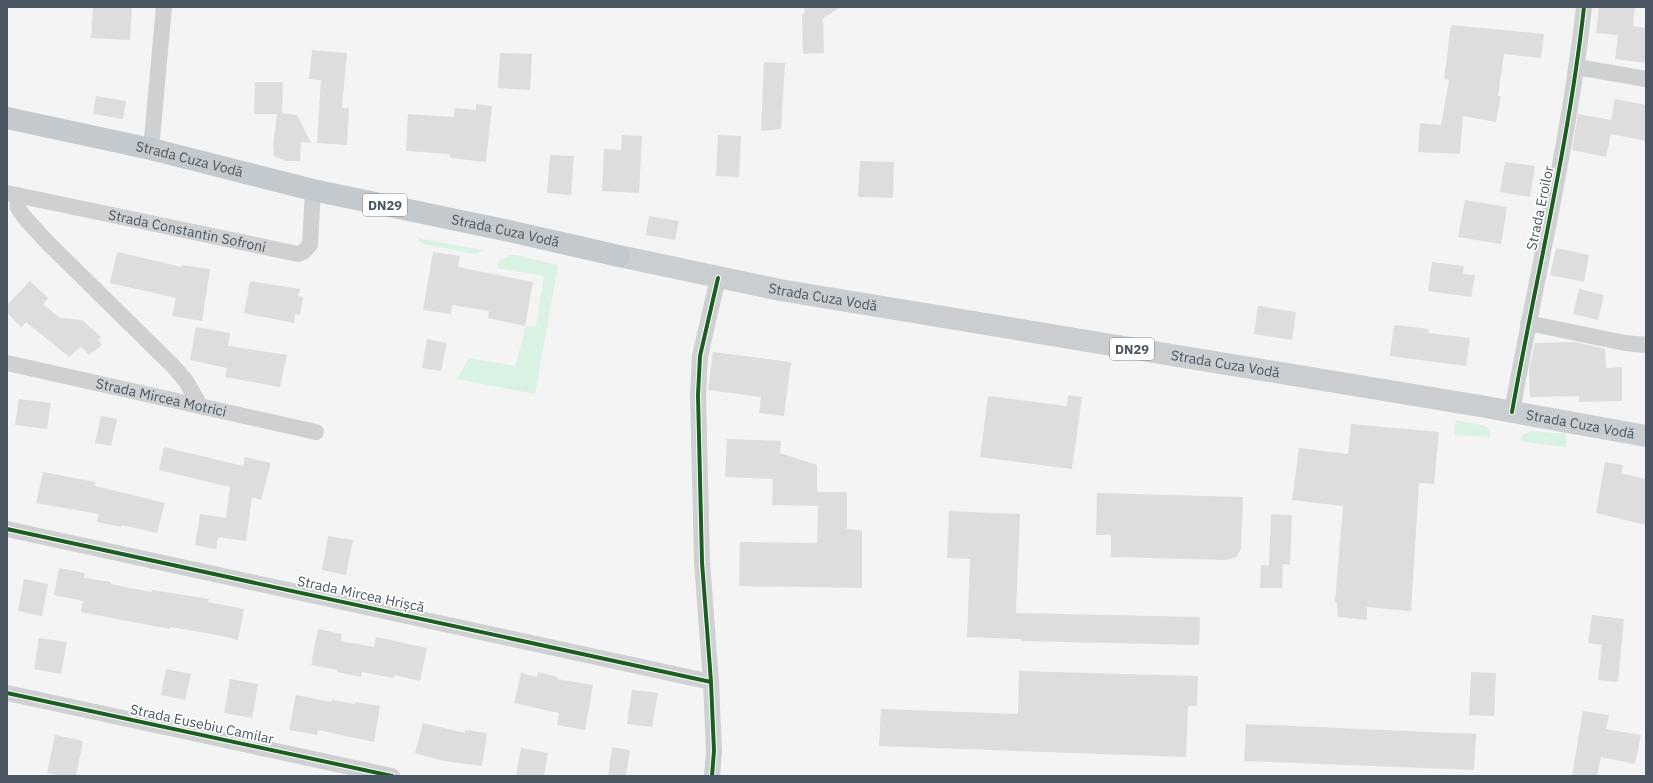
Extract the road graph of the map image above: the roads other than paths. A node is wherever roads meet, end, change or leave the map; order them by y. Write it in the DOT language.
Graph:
graph roads {
  1 [pos="164,7"];
  2 [pos="1584,7"];
  3 [pos="1577,67"];
  4 [pos="1646,80"];
  5 [pos="7,118"];
  6 [pos="151,149"];
  7 [pos="313,190"];
  8 [pos="12,194"];
  9 [pos="619,256"];
  10 [pos="718,278"];
  11 [pos="1528,322"];
  12 [pos="1646,345"];
  13 [pos="7,363"];
  14 [pos="200,406"];
  15 [pos="1512,412"];
  16 [pos="316,432"];
  17 [pos="1646,436"];
  18 [pos="7,529"];
  19 [pos="711,682"];
  20 [pos="7,693"];
  21 [pos="364,773"];
  22 [pos="392,776"];
  23 [pos="712,776"];
  1 -- 6 [label="street"];
  2 -- 3 [label="street, Strada Eroilor"];
  3 -- 4 [label="street"];
  3 -- 11 [label="street, Strada Eroilor"];
  5 -- 6 [label="highway, Strada Cuza Vodă / DN29"];
  6 -- 7 [label="highway, Strada Cuza Vodă / DN29"];
  7 -- 8 [label="street, Strada Constantin Sofroni"];
  7 -- 9 [label="highway, Strada Cuza Vodă / DN29"];
  8 -- 14 [label="street"];
  9 -- 10 [label="main road, Strada Cuza Vodă / DN29"];
  10 -- 15 [label="main road, Strada Cuza Vodă / DN29"];
  10 -- 19 [label="street"];
  11 -- 12 [label="street"];
  11 -- 15 [label="street, Strada Eroilor"];
  13 -- 14 [label="street, Strada Mircea Motrici"];
  14 -- 16 [label="street, Strada Mircea Motrici"];
  15 -- 17 [label="main road, Strada Cuza Vodă / DN29"];
  18 -- 19 [label="street, Strada Mircea Hrișcă"];
  19 -- 23 [label="street"];
  20 -- 21 [label="street, Strada Eusebiu Camilar"];
  21 -- 22 [label="street, Strada Eusebiu Camilar"];
}
